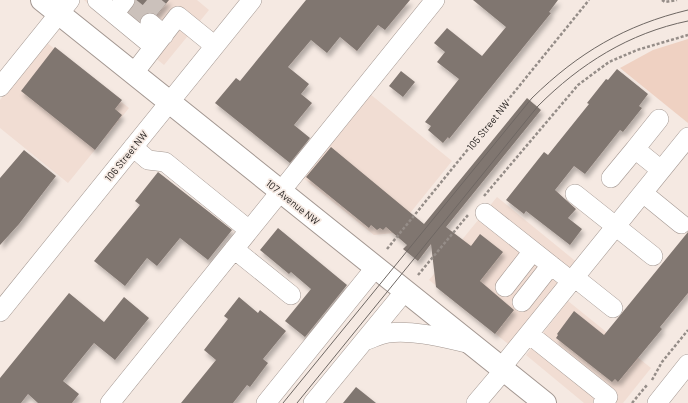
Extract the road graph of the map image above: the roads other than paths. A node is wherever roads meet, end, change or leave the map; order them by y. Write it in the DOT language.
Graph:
graph roads {
  1 [pos="42,0"];
  2 [pos="97,0"];
  3 [pos="252,0"];
  4 [pos="436,0"];
  5 [pos="123,6"];
  6 [pos="64,7"];
  7 [pos="161,27"];
  8 [pos="215,46"];
  9 [pos="134,74"];
  10 [pos="0,87"];
  11 [pos="169,102"];
  12 [pos="659,119"];
  13 [pos="686,144"];
  14 [pos="133,148"];
  15 [pos="635,149"];
  16 [pos="661,170"];
  17 [pos="611,178"];
  18 [pos="279,192"];
  19 [pos="643,193"];
  20 [pos="575,194"];
  21 [pos="480,207"];
  22 [pos="681,224"];
  23 [pos="615,227"];
  24 [pos="249,230"];
  25 [pos="234,249"];
  26 [pos="533,251"];
  27 [pos="654,256"];
  28 [pos="551,265"];
  29 [pos="376,268"];
  30 [pos="573,279"];
  31 [pos="504,287"];
  32 [pos="405,291"];
  33 [pos="291,295"];
  34 [pos="522,302"];
  35 [pos="614,308"];
  36 [pos="0,312"];
  37 [pos="529,334"];
  38 [pos="364,341"];
  39 [pos="472,344"];
  40 [pos="688,364"];
  41 [pos="502,369"];
  42 [pos="482,401"];
  43 [pos="609,401"];
  44 [pos="110,403"];
  45 [pos="266,403"];
  46 [pos="313,403"];
  47 [pos="545,403"];
  48 [pos="657,403"];
  1 -- 6 [label="main road, 107 Avenue NW"];
  2 -- 5 [label="street"];
  3 -- 8 [label="street, 106 Street NW"];
  4 -- 18 [label="street"];
  5 -- 7 [label="street"];
  6 -- 9 [label="main road, 107 Avenue NW"];
  6 -- 10 [label="street"];
  7 -- 8 [label="street"];
  7 -- 9 [label="street"];
  8 -- 11 [label="street, 106 Street NW"];
  9 -- 11 [label="main road, 107 Avenue NW"];
  11 -- 14 [label="street, 106 Street NW"];
  11 -- 18 [label="main road, 107 Avenue NW"];
  12 -- 15 [label="street"];
  13 -- 16 [label="street"];
  14 -- 24 [label="street"];
  14 -- 36 [label="street, 106 Street NW"];
  15 -- 16 [label="street"];
  15 -- 17 [label="street"];
  16 -- 19 [label="street"];
  18 -- 24 [label="street"];
  18 -- 29 [label="main road, 107 Avenue NW"];
  19 -- 22 [label="street"];
  19 -- 23 [label="street"];
  20 -- 23 [label="street"];
  21 -- 26 [label="street"];
  23 -- 27 [label="street"];
  23 -- 30 [label="street"];
  24 -- 25 [label="street"];
  25 -- 33 [label="street"];
  25 -- 44 [label="street"];
  26 -- 28 [label="street"];
  26 -- 31 [label="street"];
  28 -- 30 [label="street"];
  28 -- 34 [label="street"];
  29 -- 32 [label="main road, 107 Avenue NW"];
  29 -- 45 [label="street"];
  30 -- 35 [label="street"];
  30 -- 37 [label="street"];
  32 -- 38 [label="street"];
  32 -- 39 [label="main road, 107 Avenue NW"];
  37 -- 41 [label="street"];
  37 -- 43 [label="street"];
  38 -- 39 [label="street"];
  38 -- 46 [label="street"];
  39 -- 41 [label="main road, 107 Avenue NW"];
  40 -- 48 [label="street"];
  41 -- 42 [label="street"];
  41 -- 47 [label="main road, 107 Avenue NW"];
}
